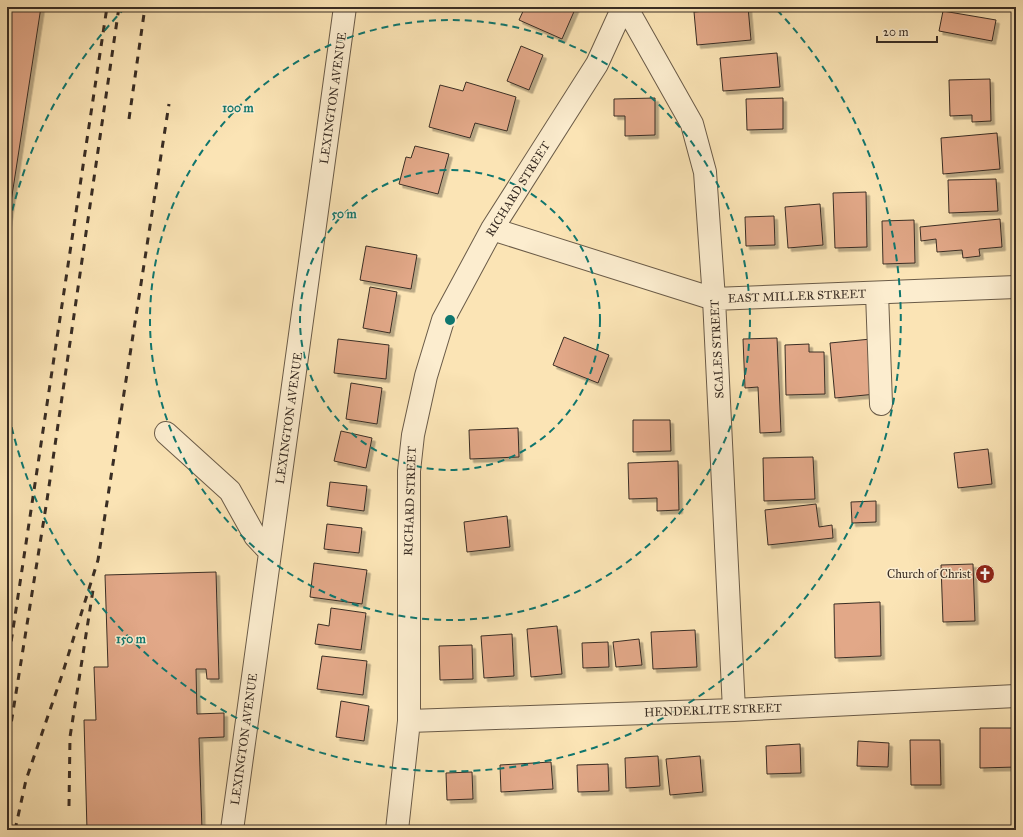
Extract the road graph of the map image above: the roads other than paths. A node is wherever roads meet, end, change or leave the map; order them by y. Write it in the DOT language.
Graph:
graph roads {
  1 [pos="345,7"];
  2 [pos="623,7"];
  3 [pos="626,7"];
  4 [pos="492,229"];
  5 [pos="1016,287"];
  6 [pos="877,293"];
  7 [pos="714,298"];
  8 [pos="881,404"];
  9 [pos="166,433"];
  10 [pos="270,552"];
  11 [pos="1016,696"];
  12 [pos="734,710"];
  13 [pos="409,721"];
  14 [pos="232,830"];
  15 [pos="397,830"];
  1 -- 10 [label="street, LEXINGTON AVENUE"];
  2 -- 4 [label="street, RICHARD STREET"];
  3 -- 7 [label="street, SCALES STREET"];
  4 -- 7 [label="street, EAST MILLER STREET"];
  4 -- 13 [label="street, RICHARD STREET"];
  5 -- 6 [label="street, EAST MILLER STREET"];
  6 -- 7 [label="street, EAST MILLER STREET"];
  6 -- 8 [label="street"];
  7 -- 12 [label="street, SCALES STREET"];
  9 -- 10 [label="street"];
  10 -- 14 [label="street, LEXINGTON AVENUE"];
  11 -- 12 [label="street, HENDERLITE STREET"];
  12 -- 13 [label="street, HENDERLITE STREET"];
  13 -- 15 [label="street, RICHARD STREET"];
}
